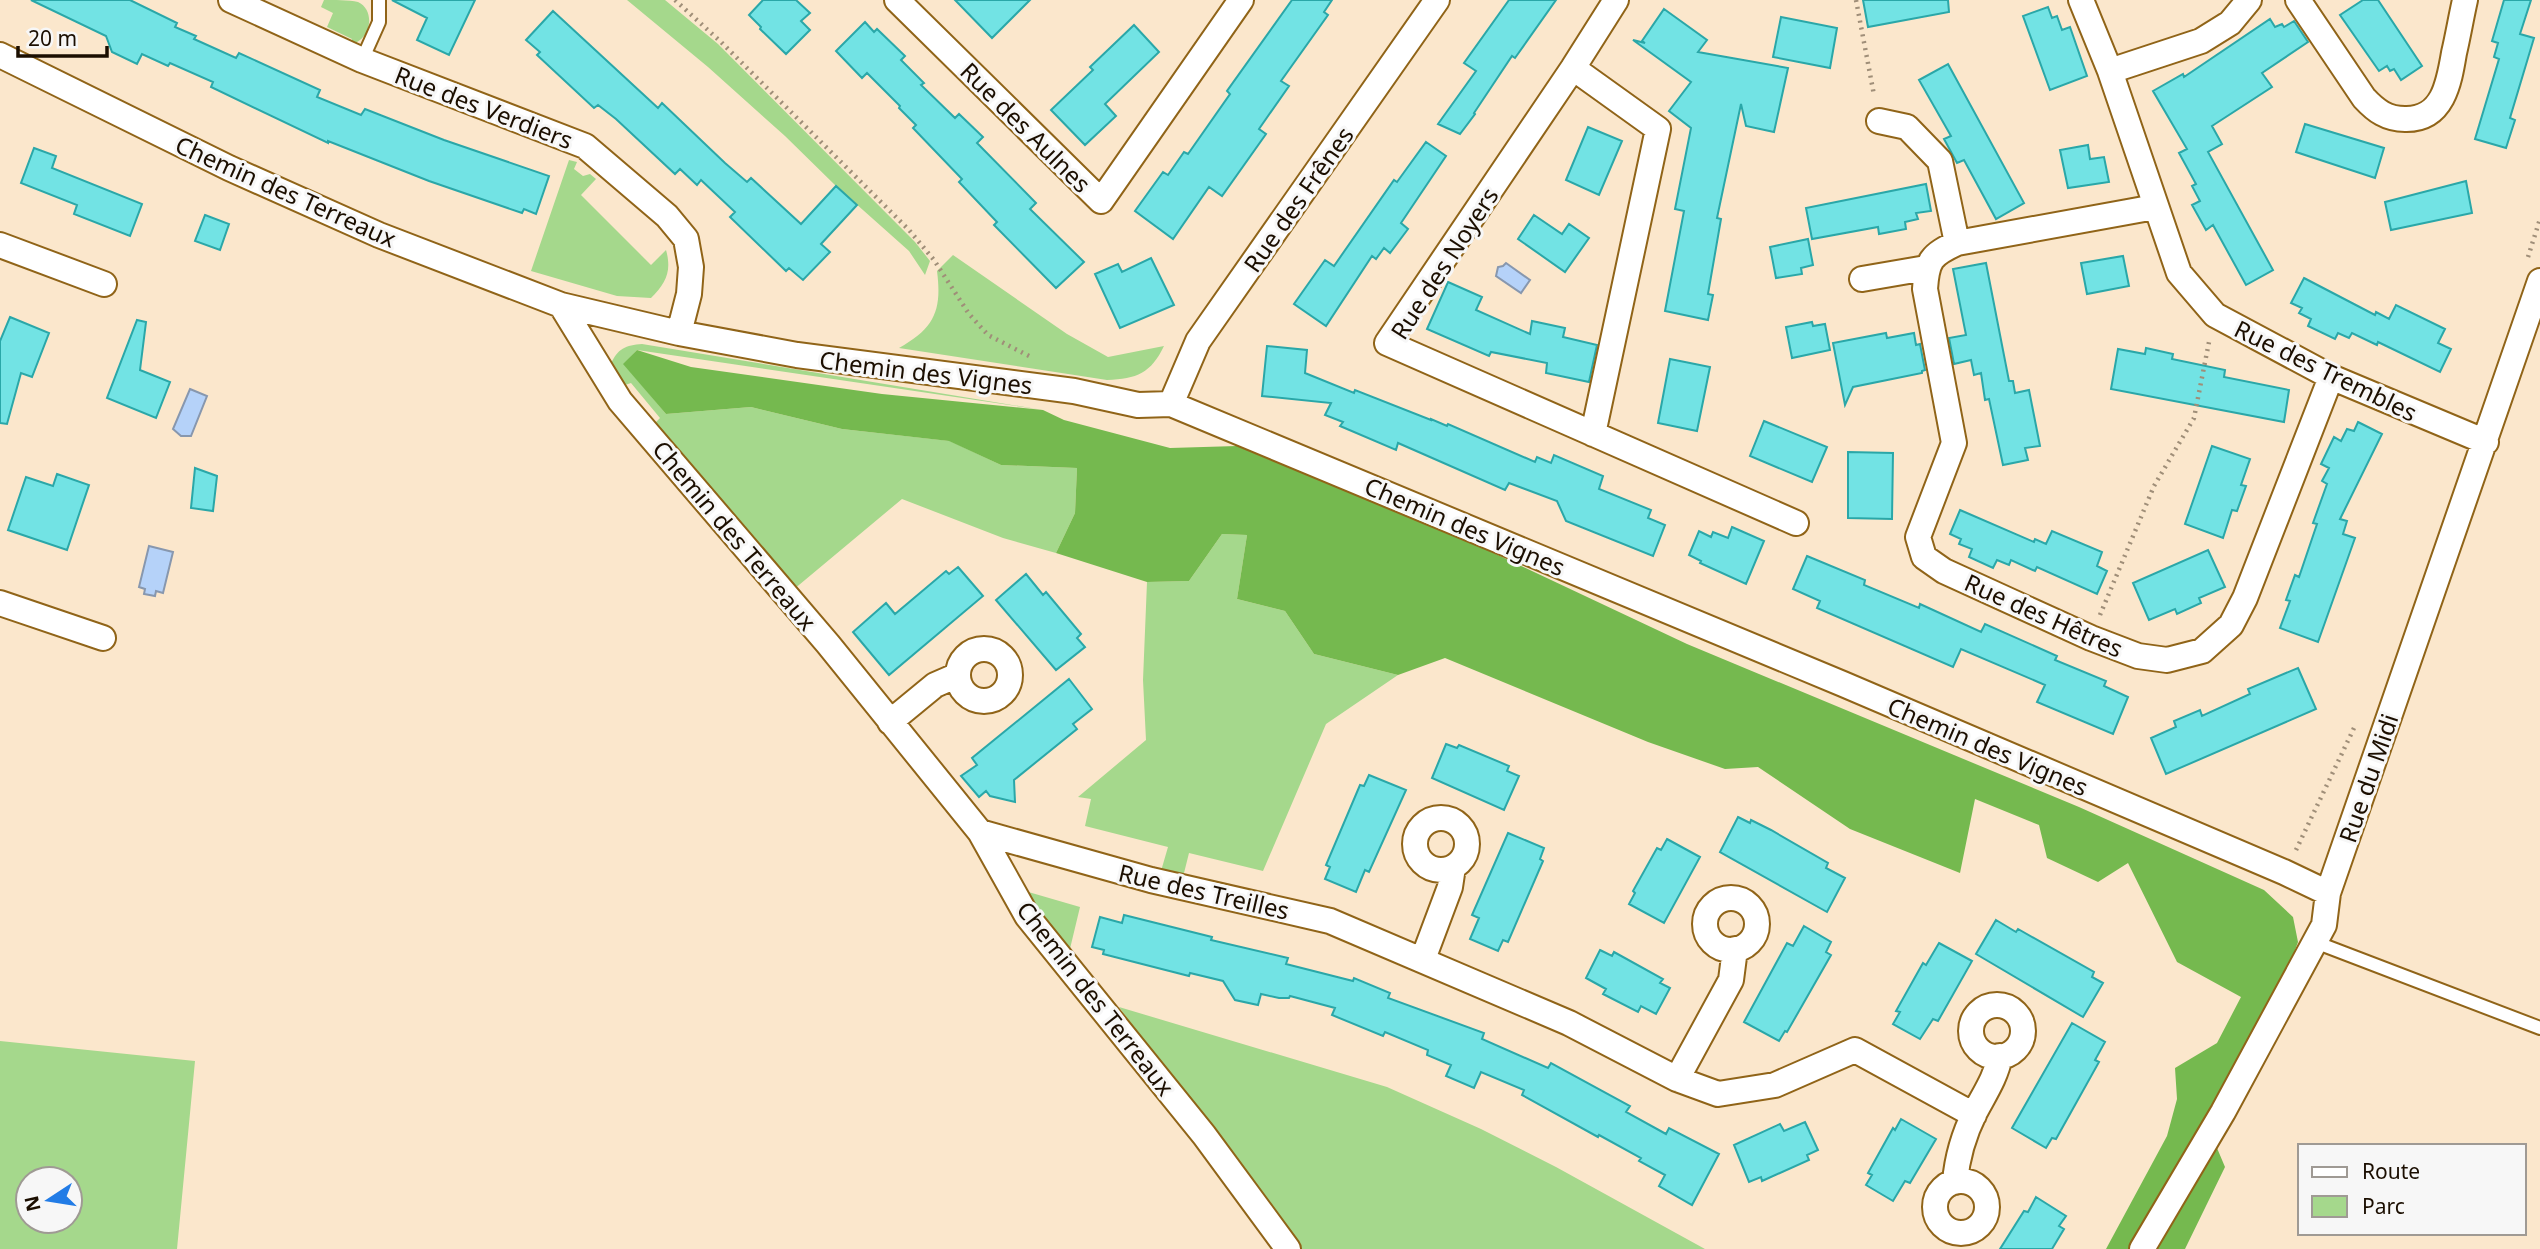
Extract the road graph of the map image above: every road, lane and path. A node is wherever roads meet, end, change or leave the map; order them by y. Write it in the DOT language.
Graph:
graph roads {
  1 [pos="231,0"];
  2 [pos="379,0"];
  3 [pos="675,0"];
  4 [pos="897,0"];
  5 [pos="1241,0"];
  6 [pos="1437,0"];
  7 [pos="1616,0"];
  8 [pos="1856,0"];
  9 [pos="2081,0"];
  10 [pos="2249,0"];
  11 [pos="2298,0"];
  12 [pos="2465,0"];
  13 [pos="0,55"];
  14 [pos="362,60"];
  15 [pos="1573,68"];
  16 [pos="2110,71"];
  17 [pos="1879,121"];
  18 [pos="2155,207"];
  19 [pos="1957,243"];
  20 [pos="0,246"];
  21 [pos="1926,268"];
  22 [pos="1862,279"];
  23 [pos="2540,281"];
  24 [pos="104,284"];
  25 [pos="561,305"];
  26 [pos="2215,315"];
  27 [pos="679,332"];
  28 [pos="1038,362"];
  29 [pos="2331,377"];
  30 [pos="1171,404"];
  31 [pos="1593,434"];
  32 [pos="2486,442"];
  33 [pos="1796,523"];
  34 [pos="0,603"];
  35 [pos="103,638"];
  36 [pos="2091,638"];
  37 [pos="958,676"];
  38 [pos="890,722"];
  39 [pos="980,832"];
  40 [pos="1453,867"];
  41 [pos="2328,893"];
  42 [pos="2315,942"];
  43 [pos="1735,949"];
  44 [pos="1423,960"];
  45 [pos="2540,1028"];
  46 [pos="2000,1056"];
  47 [pos="1677,1079"];
  48 [pos="1974,1115"];
  49 [pos="1955,1182"];
  50 [pos="1288,1249"];
  51 [pos="2142,1249"];
  1 -- 14 [label="street, Rue des Verdiers"];
  2 -- 14 [label="lane, Rue des Verdiers"];
  3 -- 28 [label="path"];
  4 -- 5 [label="street, Rue des Aulnes"];
  6 -- 30 [label="street, Rue des Frênes"];
  7 -- 15 [label="street, Rue des Noyers"];
  8 -- 17 [label="path"];
  9 -- 16 [label="street, Rue des Trembles"];
  10 -- 16 [label="street"];
  11 -- 12 [label="street"];
  13 -- 25 [label="street, Chemin des Terreaux"];
  14 -- 27 [label="street, Rue des Verdiers"];
  15 -- 31 [label="street"];
  15 -- 31 [label="street, Rue des Noyers"];
  16 -- 18 [label="street, Rue des Trembles"];
  17 -- 19 [label="street"];
  18 -- 19 [label="street"];
  18 -- 26 [label="street, Rue des Trembles"];
  19 -- 21 [label="street"];
  20 -- 24 [label="street"];
  21 -- 22 [label="street"];
  21 -- 36 [label="street, Rue des Hêtres"];
  23 -- 32 [label="street, Rue du Midi"];
  25 -- 27 [label="street, Chemin des Vignes"];
  25 -- 38 [label="street, Chemin des Terreaux"];
  26 -- 29 [label="street, Rue des Trembles"];
  26 -- 36 [label="path"];
  27 -- 30 [label="street, Chemin des Vignes"];
  29 -- 32 [label="street, Rue des Trembles"];
  29 -- 36 [label="street, Rue des Hêtres"];
  30 -- 41 [label="street, Chemin des Vignes"];
  31 -- 33 [label="street, Rue des Noyers"];
  32 -- 41 [label="street, Rue du Midi"];
  34 -- 35 [label="street"];
  37 -- 38 [label="street"];
  38 -- 39 [label="street, Chemin des Terreaux"];
  39 -- 44 [label="street, Rue des Treilles"];
  39 -- 50 [label="street, Chemin des Terreaux"];
  40 -- 44 [label="street"];
  41 -- 42 [label="street, Rue du Midi"];
  42 -- 45 [label="lane"];
  42 -- 51 [label="street, Rue du Midi"];
  43 -- 47 [label="street"];
  44 -- 47 [label="street, Rue des Treilles"];
  46 -- 48 [label="street"];
  47 -- 48 [label="street, Rue des Treilles"];
  48 -- 49 [label="street"];
}
